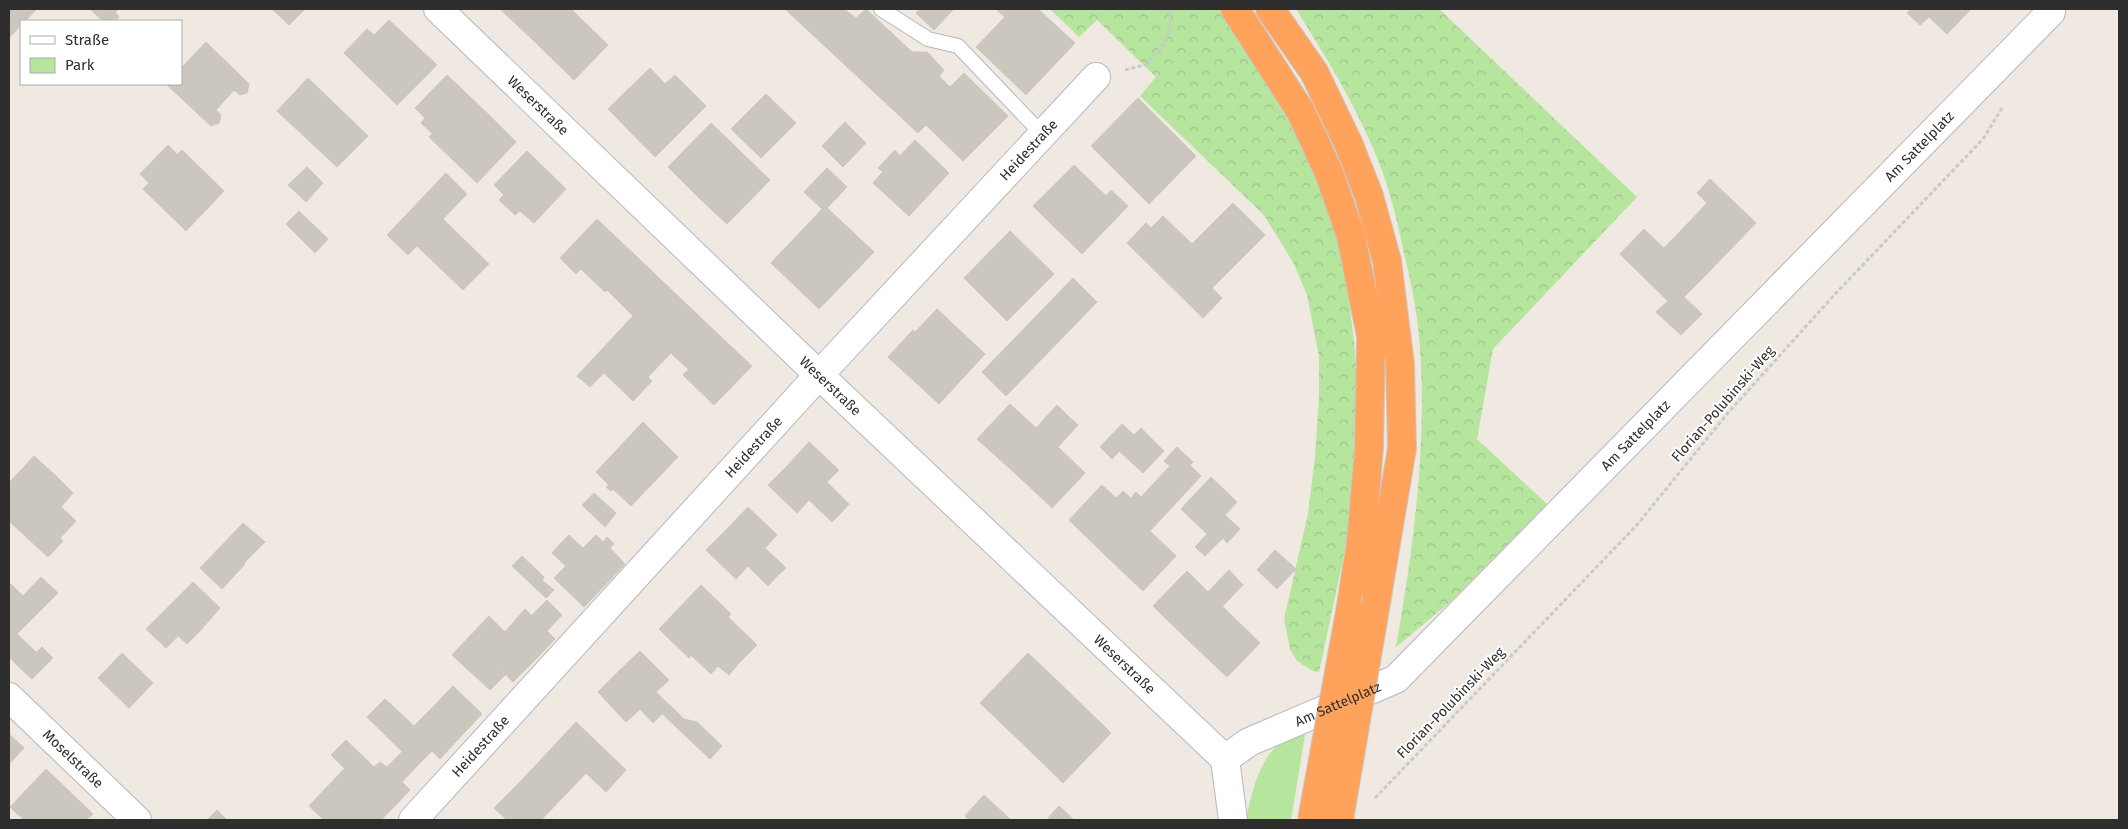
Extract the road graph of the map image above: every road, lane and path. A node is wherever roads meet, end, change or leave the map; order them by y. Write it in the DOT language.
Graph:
graph roads {
  1 [pos="438,9"];
  2 [pos="881,9"];
  3 [pos="1154,9"];
  4 [pos="1168,9"];
  5 [pos="1174,9"];
  6 [pos="1235,9"];
  7 [pos="1270,9"];
  8 [pos="2050,11"];
  9 [pos="1096,77"];
  10 [pos="2004,106"];
  11 [pos="1042,134"];
  12 [pos="819,375"];
  13 [pos="9,697"];
  14 [pos="1225,759"];
  15 [pos="1373,800"];
  16 [pos="137,820"];
  17 [pos="413,820"];
  18 [pos="1233,820"];
  19 [pos="1312,820"];
  20 [pos="1339,820"];
  1 -- 12 [label="street, Weserstraße"];
  2 -- 11 [label="lane"];
  3 -- 5 [label="path, bridge"];
  4 -- 9 [label="path"];
  6 -- 19 [label="highway, bridge"];
  7 -- 20 [label="highway, bridge"];
  8 -- 14 [label="street, Am Sattelplatz"];
  9 -- 11 [label="street, Heidestraße"];
  10 -- 15 [label="path, Florian-Polubinski-Weg"];
  11 -- 12 [label="street, Heidestraße"];
  12 -- 14 [label="street, Weserstraße"];
  12 -- 17 [label="street, Heidestraße"];
  13 -- 16 [label="street, Moselstraße"];
  14 -- 18 [label="street"];
}
